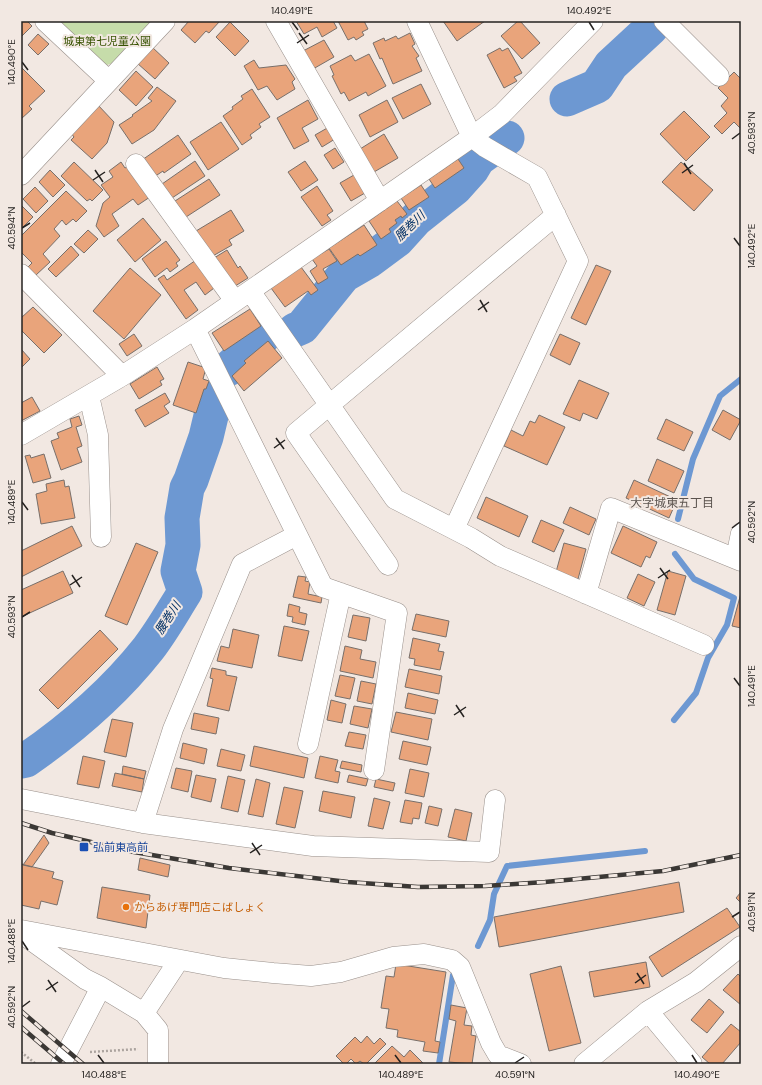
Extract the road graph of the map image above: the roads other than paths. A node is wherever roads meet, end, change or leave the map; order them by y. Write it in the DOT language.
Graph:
graph roads {
  1 [pos="45,21"];
  2 [pos="165,21"];
  3 [pos="276,21"];
  4 [pos="417,21"];
  5 [pos="593,21"];
  6 [pos="664,21"];
  7 [pos="718,76"];
  8 [pos="109,81"];
  9 [pos="485,146"];
  10 [pos="136,164"];
  11 [pos="21,174"];
  12 [pos="380,201"];
  13 [pos="556,215"];
  14 [pos="25,287"];
  15 [pos="242,296"];
  16 [pos="195,329"];
  17 [pos="122,376"];
  18 [pos="89,396"];
  19 [pos="329,405"];
  20 [pos="21,435"];
  21 [pos="454,529"];
  22 [pos="741,533"];
  23 [pos="297,535"];
  24 [pos="101,537"];
  25 [pos="738,559"];
  26 [pos="388,565"];
  27 [pos="341,593"];
  28 [pos="586,594"];
  29 [pos="704,645"];
  30 [pos="308,744"];
  31 [pos="374,770"];
  32 [pos="21,799"];
  33 [pos="495,800"];
  34 [pos="143,822"];
  35 [pos="21,930"];
  36 [pos="21,934"];
  37 [pos="741,946"];
  38 [pos="179,960"];
  39 [pos="101,987"];
  40 [pos="648,1011"];
  41 [pos="144,1013"];
  42 [pos="61,1064"];
  43 [pos="158,1064"];
  44 [pos="521,1064"];
  45 [pos="584,1064"];
  46 [pos="692,1064"];
  1 -- 8 [label="street"];
  2 -- 8 [label="street"];
  3 -- 12 [label="street"];
  4 -- 9 [label="street"];
  5 -- 9 [label="street"];
  6 -- 7 [label="street"];
  8 -- 11 [label="street"];
  9 -- 12 [label="street"];
  9 -- 13 [label="street"];
  10 -- 15 [label="street"];
  12 -- 15 [label="street"];
  13 -- 19 [label="street"];
  13 -- 21 [label="street"];
  14 -- 17 [label="street"];
  15 -- 16 [label="street"];
  15 -- 19 [label="street"];
  16 -- 17 [label="street"];
  16 -- 23 [label="street"];
  17 -- 18 [label="street"];
  18 -- 20 [label="street"];
  18 -- 24 [label="street"];
  19 -- 21 [label="street"];
  19 -- 26 [label="street"];
  21 -- 28 [label="street"];
  22 -- 25 [label="street"];
  23 -- 27 [label="street"];
  23 -- 34 [label="street"];
  25 -- 28 [label="street"];
  27 -- 30 [label="street"];
  27 -- 31 [label="street"];
  28 -- 29 [label="street"];
  32 -- 34 [label="street"];
  33 -- 34 [label="street"];
  35 -- 38 [label="street"];
  36 -- 39 [label="street"];
  37 -- 40 [label="street"];
  38 -- 41 [label="street"];
  38 -- 44 [label="street"];
  39 -- 41 [label="street"];
  39 -- 42 [label="street"];
  40 -- 45 [label="street"];
  40 -- 46 [label="street"];
  41 -- 43 [label="street"];
}
